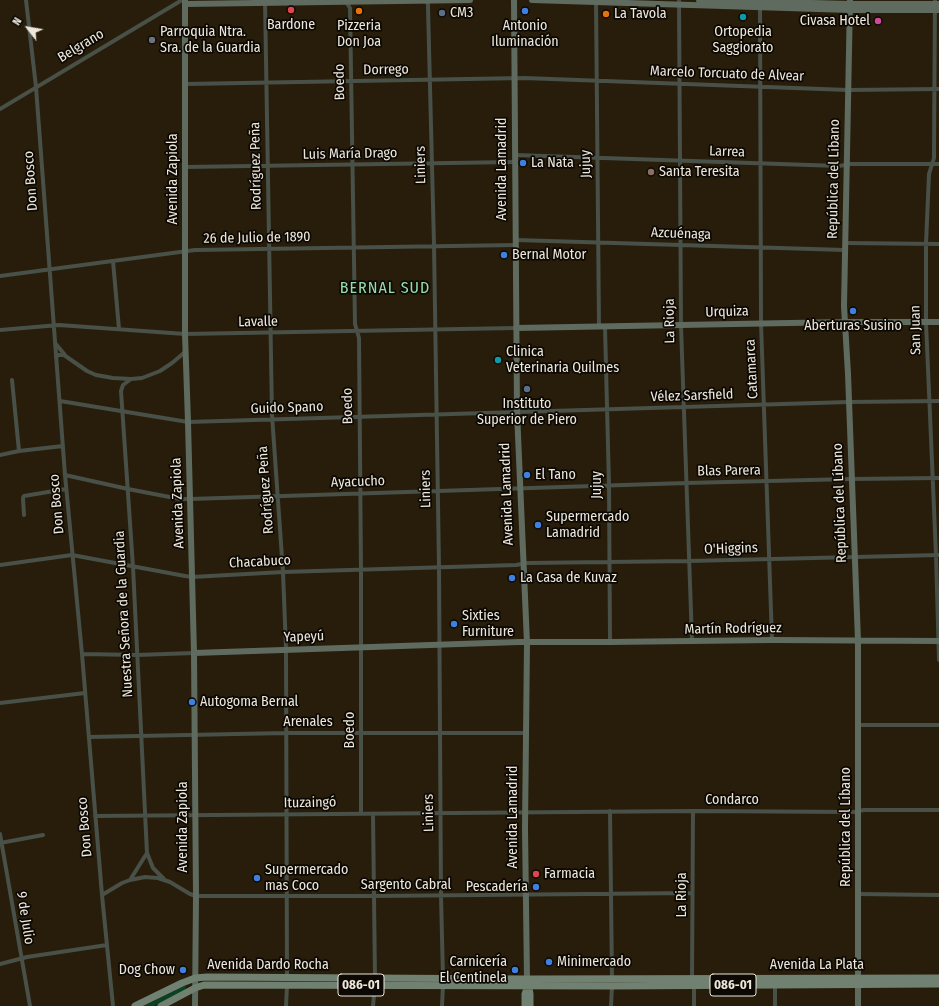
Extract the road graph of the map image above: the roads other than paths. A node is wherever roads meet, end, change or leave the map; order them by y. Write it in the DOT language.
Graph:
graph roads {
  1 [pos="26,0"];
  2 [pos="425,0"];
  3 [pos="470,0"];
  4 [pos="514,0"];
  5 [pos="532,0"];
  6 [pos="699,0"];
  7 [pos="184,1"];
  8 [pos="345,1"];
  9 [pos="596,1"];
  10 [pos="265,2"];
  11 [pos="679,2"];
  12 [pos="759,3"];
  13 [pos="850,5"];
  14 [pos="937,6"];
  15 [pos="515,78"];
  16 [pos="429,80"];
  17 [pos="597,80"];
  18 [pos="351,81"];
  19 [pos="266,83"];
  20 [pos="679,83"];
  21 [pos="186,84"];
  22 [pos="760,86"];
  23 [pos="36,87"];
  24 [pos="937,89"];
  25 [pos="848,90"];
  26 [pos="0,109"];
  27 [pos="515,155"];
  28 [pos="597,158"];
  29 [pos="679,161"];
  30 [pos="515,162"];
  31 [pos="432,163"];
  32 [pos="760,164"];
  33 [pos="932,164"];
  34 [pos="939,164"];
  35 [pos="353,165"];
  36 [pos="846,165"];
  37 [pos="267,166"];
  38 [pos="185,167"];
  39 [pos="516,242"];
  40 [pos="598,243"];
  41 [pos="846,243"];
  42 [pos="926,244"];
  43 [pos="939,244"];
  44 [pos="434,245"];
  45 [pos="680,245"];
  46 [pos="354,247"];
  47 [pos="760,247"];
  48 [pos="268,249"];
  49 [pos="845,250"];
  50 [pos="184,251"];
  51 [pos="113,261"];
  52 [pos="49,270"];
  53 [pos="0,276"];
  54 [pos="845,322"];
  55 [pos="926,322"];
  56 [pos="939,322"];
  57 [pos="761,323"];
  58 [pos="53,325"];
  59 [pos="681,326"];
  60 [pos="602,327"];
  61 [pos="516,328"];
  62 [pos="119,329"];
  63 [pos="0,330"];
  64 [pos="434,330"];
  65 [pos="357,331"];
  66 [pos="270,332"];
  67 [pos="185,334"];
  68 [pos="54,342"];
  69 [pos="185,352"];
  70 [pos="67,356"];
  71 [pos="56,357"];
  72 [pos="131,379"];
  73 [pos="12,380"];
  74 [pos="60,400"];
  75 [pos="929,401"];
  76 [pos="939,401"];
  77 [pos="849,402"];
  78 [pos="764,404"];
  79 [pos="683,407"];
  80 [pos="607,409"];
  81 [pos="122,411"];
  82 [pos="517,412"];
  83 [pos="436,414"];
  84 [pos="359,417"];
  85 [pos="272,420"];
  86 [pos="188,422"];
  87 [pos="63,446"];
  88 [pos="20,451"];
  89 [pos="0,455"];
  90 [pos="65,476"];
  91 [pos="933,478"];
  92 [pos="939,478"];
  93 [pos="851,479"];
  94 [pos="767,481"];
  95 [pos="686,483"];
  96 [pos="609,485"];
  97 [pos="520,487"];
  98 [pos="66,489"];
  99 [pos="128,489"];
  100 [pos="436,491"];
  101 [pos="360,493"];
  102 [pos="278,495"];
  103 [pos="193,499"];
  104 [pos="24,516"];
  105 [pos="72,555"];
  106 [pos="938,555"];
  107 [pos="854,556"];
  108 [pos="770,558"];
  109 [pos="689,561"];
  110 [pos="608,562"];
  111 [pos="523,563"];
  112 [pos="0,565"];
  113 [pos="133,567"];
  114 [pos="439,567"];
  115 [pos="361,570"];
  116 [pos="283,572"];
  117 [pos="192,577"];
  118 [pos="772,640"];
  119 [pos="692,641"];
  120 [pos="858,641"];
  121 [pos="939,641"];
  122 [pos="610,642"];
  123 [pos="527,643"];
  124 [pos="439,646"];
  125 [pos="361,647"];
  126 [pos="286,649"];
  127 [pos="194,653"];
  128 [pos="82,654"];
  129 [pos="137,655"];
  130 [pos="939,660"];
  131 [pos="85,693"];
  132 [pos="0,703"];
  133 [pos="858,725"];
  134 [pos="939,725"];
  135 [pos="361,733"];
  136 [pos="439,733"];
  137 [pos="526,733"];
  138 [pos="195,734"];
  139 [pos="286,734"];
  140 [pos="141,735"];
  141 [pos="89,737"];
  142 [pos="939,810"];
  143 [pos="610,811"];
  144 [pos="693,811"];
  145 [pos="857,811"];
  146 [pos="525,812"];
  147 [pos="440,813"];
  148 [pos="286,814"];
  149 [pos="361,814"];
  150 [pos="373,814"];
  151 [pos="145,815"];
  152 [pos="195,815"];
  153 [pos="95,816"];
  154 [pos="0,834"];
  155 [pos="43,835"];
  156 [pos="1,843"];
  157 [pos="147,853"];
  158 [pos="164,879"];
  159 [pos="130,880"];
  160 [pos="692,893"];
  161 [pos="858,894"];
  162 [pos="102,895"];
  163 [pos="526,895"];
  164 [pos="610,895"];
  165 [pos="939,895"];
  166 [pos="196,896"];
  167 [pos="286,896"];
  168 [pos="374,896"];
  169 [pos="441,896"];
  170 [pos="107,946"];
  171 [pos="21,958"];
  172 [pos="0,962"];
  173 [pos="195,978"];
  174 [pos="939,978"];
  175 [pos="375,981"];
  176 [pos="858,981"];
  177 [pos="287,982"];
  178 [pos="443,982"];
  179 [pos="612,982"];
  180 [pos="693,982"];
  181 [pos="528,983"];
  182 [pos="939,984"];
  183 [pos="775,985"];
  184 [pos="195,988"];
  185 [pos="30,1006"];
  186 [pos="113,1006"];
  187 [pos="135,1006"];
  188 [pos="161,1006"];
  189 [pos="195,1006"];
  190 [pos="286,1006"];
  191 [pos="372,1006"];
  192 [pos="442,1006"];
  193 [pos="525,1006"];
  194 [pos="530,1006"];
  195 [pos="611,1006"];
  196 [pos="694,1006"];
  197 [pos="775,1006"];
  198 [pos="858,1006"];
  1 -- 23 [label="street, Don Bosco"];
  2 -- 3 [label="street, Belgrano"];
  2 -- 8 [label="street, Belgrano"];
  2 -- 16 [label="street, Liniers"];
  4 -- 15 [label="street, Avenida Lamadrid"];
  5 -- 9 [label="street"];
  6 -- 12 [label="street"];
  7 -- 10 [label="street, Belgrano"];
  7 -- 21 [label="street, Avenida Zapiola"];
  7 -- 23 [label="street, Belgrano"];
  8 -- 10 [label="street, Belgrano"];
  8 -- 18 [label="street, Boedo"];
  9 -- 11 [label="street"];
  9 -- 17 [label="street, Jujuy"];
  10 -- 19 [label="street, Rodríguez Peña"];
  11 -- 12 [label="street"];
  11 -- 20 [label="street, La Rioja"];
  12 -- 13 [label="street"];
  12 -- 22 [label="street, Catamarca"];
  13 -- 14 [label="street"];
  13 -- 25 [label="street, República del Líbano"];
  14 -- 24 [label="street, San Juan"];
  15 -- 16 [label="street, Dorrego"];
  15 -- 17 [label="street, Marcelo Torcuato de Alvear"];
  15 -- 27 [label="street, Avenida Lamadrid"];
  16 -- 18 [label="street, Dorrego"];
  16 -- 31 [label="street, Liniers"];
  17 -- 20 [label="street, Marcelo Torcuato de Alvear"];
  17 -- 28 [label="street, Jujuy"];
  18 -- 19 [label="street, Dorrego"];
  18 -- 35 [label="street, Boedo"];
  19 -- 21 [label="street, Dorrego"];
  19 -- 37 [label="street, Rodríguez Peña"];
  20 -- 22 [label="street, Marcelo Torcuato de Alvear"];
  20 -- 29 [label="street, La Rioja"];
  21 -- 38 [label="street, Avenida Zapiola"];
  22 -- 25 [label="street, Marcelo Torcuato de Alvear"];
  22 -- 32 [label="street, Catamarca"];
  23 -- 26 [label="street, Belgrano"];
  23 -- 52 [label="street, Don Bosco"];
  24 -- 25 [label="street, Marcelo Torcuato de Alvear"];
  24 -- 33 [label="street, San Juan"];
  25 -- 36 [label="street, República del Líbano"];
  27 -- 28 [label="street, Larrea"];
  27 -- 30 [label="street, Avenida Lamadrid"];
  28 -- 29 [label="street, Larrea"];
  28 -- 40 [label="street, Jujuy"];
  29 -- 32 [label="street, Larrea"];
  29 -- 45 [label="street, La Rioja"];
  30 -- 31 [label="street, Luis María Drago"];
  30 -- 39 [label="street, Avenida Lamadrid"];
  31 -- 35 [label="street, Luis María Drago"];
  31 -- 44 [label="street, Liniers"];
  32 -- 36 [label="street, Larrea"];
  32 -- 47 [label="street, Catamarca"];
  33 -- 34 [label="street, Larrea"];
  33 -- 36 [label="street, Larrea"];
  33 -- 42 [label="street, San Juan"];
  35 -- 37 [label="street, Luis María Drago"];
  35 -- 46 [label="street, Boedo"];
  36 -- 41 [label="street, República del Líbano"];
  37 -- 38 [label="street, Luis María Drago"];
  37 -- 48 [label="street, Rodríguez Peña"];
  38 -- 50 [label="street, Avenida Zapiola"];
  39 -- 40 [label="street, Azcuénaga"];
  39 -- 44 [label="street, 26 de Julio de 1890"];
  39 -- 61 [label="street, Avenida Lamadrid"];
  40 -- 45 [label="street, Azcuénaga"];
  40 -- 60 [label="street, Jujuy"];
  41 -- 42 [label="street"];
  41 -- 49 [label="street, República del Líbano"];
  42 -- 43 [label="street"];
  42 -- 55 [label="street, San Juan"];
  44 -- 46 [label="street, 26 de Julio de 1890"];
  44 -- 64 [label="street, Liniers"];
  45 -- 47 [label="street, Azcuénaga"];
  45 -- 59 [label="street, La Rioja"];
  46 -- 48 [label="street, 26 de Julio de 1890"];
  46 -- 65 [label="street, Boedo"];
  47 -- 49 [label="street, Azcuénaga"];
  47 -- 57 [label="street, Catamarca"];
  48 -- 50 [label="street, 26 de Julio de 1890"];
  48 -- 66 [label="street, Rodríguez Peña"];
  49 -- 54 [label="street, República del Líbano"];
  50 -- 51 [label="street, 26 de Julio de 1890"];
  50 -- 67 [label="street, Avenida Zapiola"];
  51 -- 52 [label="street, 26 de Julio de 1890"];
  51 -- 62 [label="street"];
  52 -- 53 [label="street, 26 de Julio de 1890"];
  52 -- 58 [label="street, Don Bosco"];
  54 -- 55 [label="street, Urquiza"];
  54 -- 57 [label="street, Urquiza"];
  54 -- 77 [label="street, República del Líbano"];
  55 -- 56 [label="street, Urquiza"];
  55 -- 75 [label="street, San Juan"];
  57 -- 59 [label="street, Urquiza"];
  57 -- 78 [label="street, Catamarca"];
  58 -- 62 [label="street, Lavalle"];
  58 -- 63 [label="street, Lavalle"];
  58 -- 68 [label="street, Don Bosco"];
  59 -- 60 [label="street, Urquiza"];
  59 -- 79 [label="street, La Rioja"];
  60 -- 61 [label="street, Urquiza"];
  60 -- 80 [label="street, Jujuy"];
  61 -- 64 [label="street, Lavalle"];
  61 -- 82 [label="street, Avenida Lamadrid"];
  62 -- 67 [label="street, Lavalle"];
  64 -- 65 [label="street, Lavalle"];
  64 -- 83 [label="street, Liniers"];
  65 -- 66 [label="street, Lavalle"];
  65 -- 84 [label="street, Boedo"];
  66 -- 67 [label="street, Lavalle"];
  66 -- 85 [label="street, Rodríguez Peña"];
  67 -- 69 [label="street, Avenida Zapiola"];
  68 -- 70 [label="street"];
  68 -- 71 [label="street, Don Bosco"];
  69 -- 72 [label="street"];
  69 -- 86 [label="street, Avenida Zapiola"];
  70 -- 71 [label="street"];
  70 -- 72 [label="street"];
  71 -- 74 [label="street, Don Bosco"];
  72 -- 81 [label="street, Nuestra Señora de la Guardia"];
  73 -- 88 [label="street"];
  74 -- 81 [label="street, Guido Spano"];
  74 -- 87 [label="street, Don Bosco"];
  75 -- 76 [label="street, Vélez Sarsfield"];
  75 -- 77 [label="street, Vélez Sarsfield"];
  75 -- 91 [label="street, San Juan"];
  77 -- 78 [label="street, Vélez Sarsfield"];
  77 -- 93 [label="street, República del Líbano"];
  78 -- 79 [label="street, Vélez Sarsfield"];
  78 -- 94 [label="street, Catamarca"];
  79 -- 80 [label="street, Vélez Sarsfield"];
  79 -- 95 [label="street, La Rioja"];
  80 -- 82 [label="street, Vélez Sarsfield"];
  80 -- 96 [label="street, Jujuy"];
  81 -- 86 [label="street, Guido Spano"];
  81 -- 99 [label="street, Nuestra Señora de la Guardia"];
  82 -- 83 [label="street, Guido Spano"];
  82 -- 97 [label="street, Avenida Lamadrid"];
  83 -- 84 [label="street, Guido Spano"];
  83 -- 100 [label="street, Liniers"];
  84 -- 85 [label="street, Guido Spano"];
  84 -- 101 [label="street, Boedo"];
  85 -- 86 [label="street, Guido Spano"];
  85 -- 102 [label="street, Rodríguez Peña"];
  86 -- 103 [label="street, Avenida Zapiola"];
  87 -- 88 [label="street"];
  87 -- 90 [label="street, Don Bosco"];
  88 -- 89 [label="street"];
  90 -- 98 [label="street, Don Bosco"];
  90 -- 99 [label="street, Ayacucho"];
  91 -- 92 [label="street, Blas Parera"];
  91 -- 93 [label="street, Blas Parera"];
  91 -- 106 [label="street, San Juan"];
  93 -- 94 [label="street, Blas Parera"];
  93 -- 107 [label="street, República del Líbano"];
  94 -- 95 [label="street, Blas Parera"];
  94 -- 108 [label="street, Catamarca"];
  95 -- 96 [label="street, Blas Parera"];
  95 -- 109 [label="street, La Rioja"];
  96 -- 97 [label="street, Blas Parera"];
  96 -- 110 [label="street, Jujuy"];
  97 -- 100 [label="street, Ayacucho"];
  97 -- 111 [label="street, Avenida Lamadrid"];
  98 -- 104 [label="street"];
  98 -- 105 [label="street, Don Bosco"];
  99 -- 103 [label="street, Ayacucho"];
  99 -- 113 [label="street, Nuestra Señora de la Guardia"];
  100 -- 101 [label="street, Ayacucho"];
  100 -- 114 [label="street, Liniers"];
  101 -- 102 [label="street, Ayacucho"];
  101 -- 115 [label="street, Boedo"];
  102 -- 103 [label="street, Ayacucho"];
  102 -- 116 [label="street, Rodríguez Peña"];
  103 -- 117 [label="street, Avenida Zapiola"];
  105 -- 112 [label="street, Chacabuco"];
  105 -- 113 [label="street, Chacabuco"];
  105 -- 128 [label="street, Don Bosco"];
  106 -- 107 [label="street, O'Higgins"];
  106 -- 121 [label="street, San Juan"];
  107 -- 108 [label="street, O'Higgins"];
  107 -- 120 [label="street, República del Líbano"];
  108 -- 109 [label="street, O'Higgins"];
  108 -- 118 [label="street, Catamarca"];
  109 -- 110 [label="street, O'Higgins"];
  109 -- 119 [label="street, La Rioja"];
  110 -- 111 [label="street, O'Higgins"];
  110 -- 122 [label="street, Jujuy"];
  111 -- 114 [label="street, Chacabuco"];
  111 -- 123 [label="street, Avenida Lamadrid"];
  113 -- 117 [label="street, Chacabuco"];
  113 -- 129 [label="street, Nuestra Señora de la Guardia"];
  114 -- 115 [label="street, Chacabuco"];
  114 -- 124 [label="street, Liniers"];
  115 -- 116 [label="street, Chacabuco"];
  115 -- 125 [label="street, Boedo"];
  116 -- 117 [label="street, Chacabuco"];
  116 -- 126 [label="street, Rodríguez Peña"];
  117 -- 127 [label="street, Avenida Zapiola"];
  118 -- 119 [label="street, Martín Rodríguez"];
  118 -- 120 [label="street, Martín Rodríguez"];
  119 -- 122 [label="street, Martín Rodríguez"];
  120 -- 121 [label="street, Martín Rodríguez"];
  120 -- 133 [label="street, República del Líbano"];
  121 -- 130 [label="street, San Juan"];
  122 -- 123 [label="street, Martín Rodríguez"];
  123 -- 124 [label="street, Yapeyú"];
  123 -- 137 [label="street, Avenida Lamadrid"];
  124 -- 125 [label="street, Yapeyú"];
  124 -- 136 [label="street, Liniers"];
  125 -- 126 [label="street, Yapeyú"];
  125 -- 135 [label="street, Boedo"];
  126 -- 127 [label="street, Yapeyú"];
  126 -- 139 [label="street, Rodríguez Peña"];
  127 -- 129 [label="street, Yapeyú"];
  127 -- 138 [label="street, Avenida Zapiola"];
  128 -- 129 [label="street, Yapeyú"];
  128 -- 131 [label="street, Don Bosco"];
  129 -- 140 [label="street, Nuestra Señora de la Guardia"];
  131 -- 132 [label="street"];
  131 -- 141 [label="street, Don Bosco"];
  133 -- 134 [label="street"];
  133 -- 145 [label="street, República del Líbano"];
  135 -- 136 [label="street, Arenales"];
  135 -- 139 [label="street, Arenales"];
  135 -- 149 [label="street, Boedo"];
  136 -- 137 [label="street, Arenales"];
  136 -- 147 [label="street, Liniers"];
  137 -- 146 [label="street, Avenida Lamadrid"];
  138 -- 139 [label="street, Arenales"];
  138 -- 140 [label="street, Arenales"];
  138 -- 152 [label="street, Avenida Zapiola"];
  139 -- 148 [label="street, Rodríguez Peña"];
  140 -- 141 [label="street, Arenales"];
  140 -- 151 [label="street, Nuestra Señora de la Guardia"];
  141 -- 153 [label="street, Don Bosco"];
  142 -- 145 [label="street, Condarco"];
  143 -- 144 [label="street, Condarco"];
  143 -- 146 [label="street, Condarco"];
  143 -- 164 [label="street"];
  144 -- 145 [label="street, Condarco"];
  144 -- 160 [label="street, La Rioja"];
  145 -- 161 [label="street, República del Líbano"];
  146 -- 147 [label="street, Ituzaingó"];
  146 -- 163 [label="street, Avenida Lamadrid"];
  147 -- 150 [label="street, Ituzaingó"];
  147 -- 169 [label="street, Liniers"];
  148 -- 149 [label="street, Ituzaingó"];
  148 -- 152 [label="street, Ituzaingó"];
  148 -- 167 [label="street, Rodríguez Peña"];
  149 -- 150 [label="street, Ituzaingó"];
  150 -- 168 [label="street"];
  151 -- 152 [label="street, Ituzaingó"];
  151 -- 153 [label="street, Ituzaingó"];
  151 -- 157 [label="street, Nuestra Señora de la Guardia"];
  152 -- 166 [label="street, Avenida Zapiola"];
  153 -- 162 [label="street, Don Bosco"];
  154 -- 156 [label="street, 9 de Julio"];
  155 -- 156 [label="street"];
  156 -- 171 [label="street, 9 de Julio"];
  157 -- 158 [label="street, Nuestra Señora de la Guardia"];
  157 -- 159 [label="street"];
  158 -- 159 [label="street, Sargento Cabral"];
  158 -- 166 [label="street, Sargento Cabral"];
  159 -- 162 [label="street, Sargento Cabral"];
  160 -- 164 [label="street, Sargento Cabral"];
  160 -- 180 [label="street, La Rioja"];
  161 -- 165 [label="street"];
  161 -- 176 [label="street, República del Líbano"];
  162 -- 170 [label="street, Don Bosco"];
  163 -- 164 [label="street, Sargento Cabral"];
  163 -- 169 [label="street, Sargento Cabral"];
  163 -- 181 [label="street, Avenida Lamadrid"];
  164 -- 179 [label="street"];
  166 -- 167 [label="street, Sargento Cabral"];
  166 -- 173 [label="street, Avenida Zapiola"];
  167 -- 168 [label="street, Sargento Cabral"];
  167 -- 177 [label="street, Rodríguez Peña"];
  168 -- 169 [label="street, Sargento Cabral"];
  168 -- 175 [label="street"];
  169 -- 178 [label="street, Liniers"];
  170 -- 171 [label="street"];
  170 -- 186 [label="street, Don Bosco"];
  171 -- 172 [label="street"];
  171 -- 185 [label="street, 9 de Julio"];
  173 -- 177 [label="main road, Avenida Dardo Rocha / 086-01"];
  173 -- 184 [label="street, Avenida Zapiola"];
  173 -- 187 [label="main road, Avenida Dardo Rocha / 086-01"];
  174 -- 176 [label="main road, Avenida La Plata / 086-01"];
  175 -- 177 [label="main road, Avenida Dardo Rocha / 086-01"];
  175 -- 178 [label="main road, Avenida Dardo Rocha / 086-01"];
  175 -- 191 [label="street"];
  176 -- 180 [label="main road, Avenida La Plata / 086-01"];
  176 -- 182 [label="main road, Avenida La Plata / 086-01"];
  176 -- 183 [label="main road, Avenida La Plata / 086-01"];
  176 -- 198 [label="street, República del Líbano"];
  177 -- 184 [label="main road, Avenida Dardo Rocha / 086-01"];
  177 -- 190 [label="street, Rodríguez Peña"];
  178 -- 181 [label="main road, Avenida Dardo Rocha / 086-01"];
  178 -- 192 [label="street, Liniers"];
  179 -- 180 [label="main road, Avenida La Plata / 086-01"];
  179 -- 181 [label="main road, Avenida La Plata / 086-01"];
  179 -- 195 [label="street"];
  180 -- 183 [label="main road, Avenida La Plata / 086-01"];
  180 -- 196 [label="street, La Rioja"];
  181 -- 193 [label="main road, Avenida Lamadrid"];
  181 -- 194 [label="main road, Avenida Lamadrid"];
  183 -- 197 [label="street"];
  184 -- 188 [label="main road, Avenida Dardo Rocha / 086-01"];
  184 -- 189 [label="street, Avenida Zapiola"];
}
